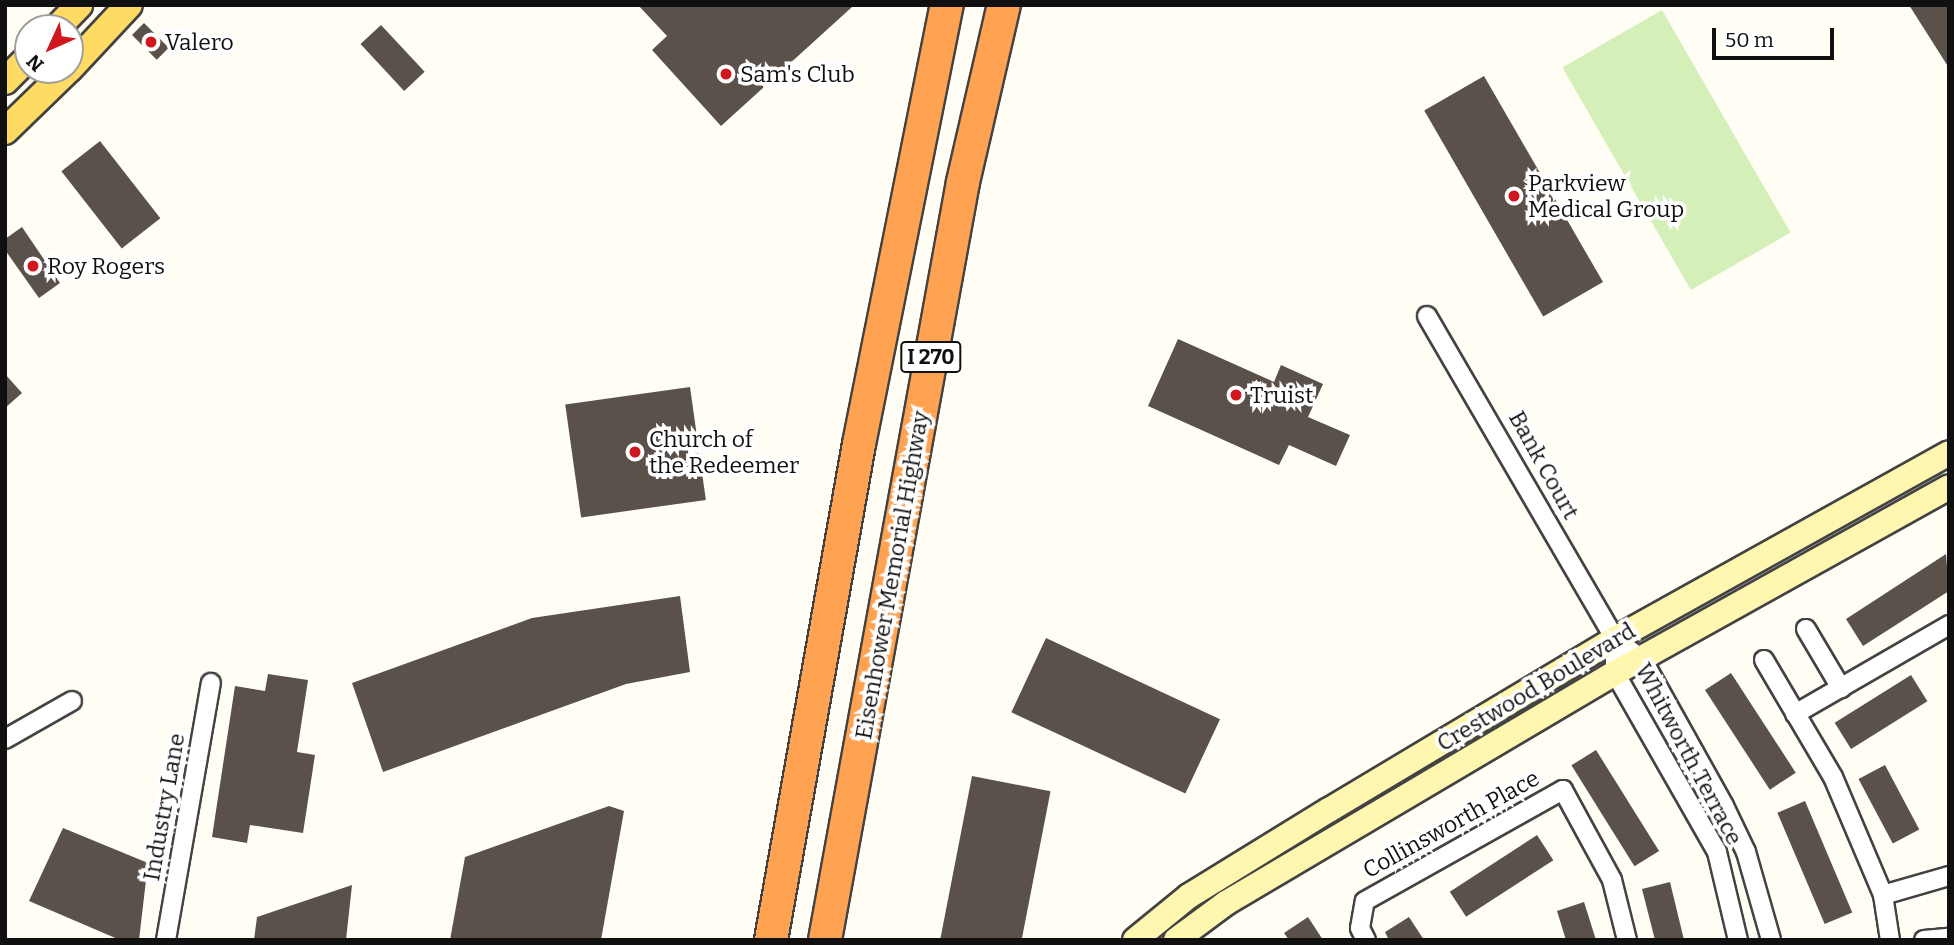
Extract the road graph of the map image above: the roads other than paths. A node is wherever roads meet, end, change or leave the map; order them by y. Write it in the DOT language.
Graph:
graph roads {
  1 [pos="130,5"];
  2 [pos="947,5"];
  3 [pos="1003,5"];
  4 [pos="84,53"];
  5 [pos="54,84"];
  6 [pos="5,131"];
  7 [pos="1427,316"];
  8 [pos="1949,453"];
  9 [pos="1949,487"];
  10 [pos="1949,625"];
  11 [pos="1806,629"];
  12 [pos="1615,639"];
  13 [pos="1642,659"];
  14 [pos="1764,660"];
  15 [pos="1615,673"];
  16 [pos="211,683"];
  17 [pos="1841,688"];
  18 [pos="72,701"];
  19 [pos="1796,714"];
  20 [pos="5,739"];
  21 [pos="1949,876"];
  22 [pos="1883,895"];
  23 [pos="1949,938"];
  24 [pos="166,940"];
  25 [pos="771,940"];
  26 [pos="825,940"];
  27 [pos="1136,940"];
  28 [pos="1176,940"];
  29 [pos="1366,940"];
  30 [pos="1627,940"];
  31 [pos="1738,940"];
  32 [pos="1771,940"];
  33 [pos="1890,940"];
  34 [pos="1924,940"];
  1 -- 4 [label="main road"];
  2 -- 25 [label="highway, I 270"];
  3 -- 26 [label="highway, Eisenhower Memorial Highway / I 270"];
  5 -- 6 [label="main road"];
  7 -- 12 [label="street, Bank Court"];
  8 -- 12 [label="main road, Crestwood Boulevard"];
  9 -- 13 [label="main road, Crestwood Boulevard"];
  10 -- 17 [label="street"];
  11 -- 17 [label="street"];
  12 -- 13 [label="street, Whitworth Terrace"];
  12 -- 15 [label="street, Whitworth Terrace"];
  12 -- 27 [label="main road, Crestwood Boulevard"];
  13 -- 15 [label="main road, Crestwood Boulevard"];
  13 -- 32 [label="street, Whitworth Terrace"];
  14 -- 19 [label="street"];
  15 -- 28 [label="main road, Crestwood Boulevard"];
  15 -- 31 [label="street, Whitworth Terrace"];
  16 -- 24 [label="street, Industry Lane"];
  17 -- 19 [label="street"];
  18 -- 20 [label="street"];
  19 -- 22 [label="street"];
  21 -- 22 [label="street"];
  22 -- 33 [label="street"];
  23 -- 34 [label="street"];
  29 -- 30 [label="street, Collinsworth Place"];
}
